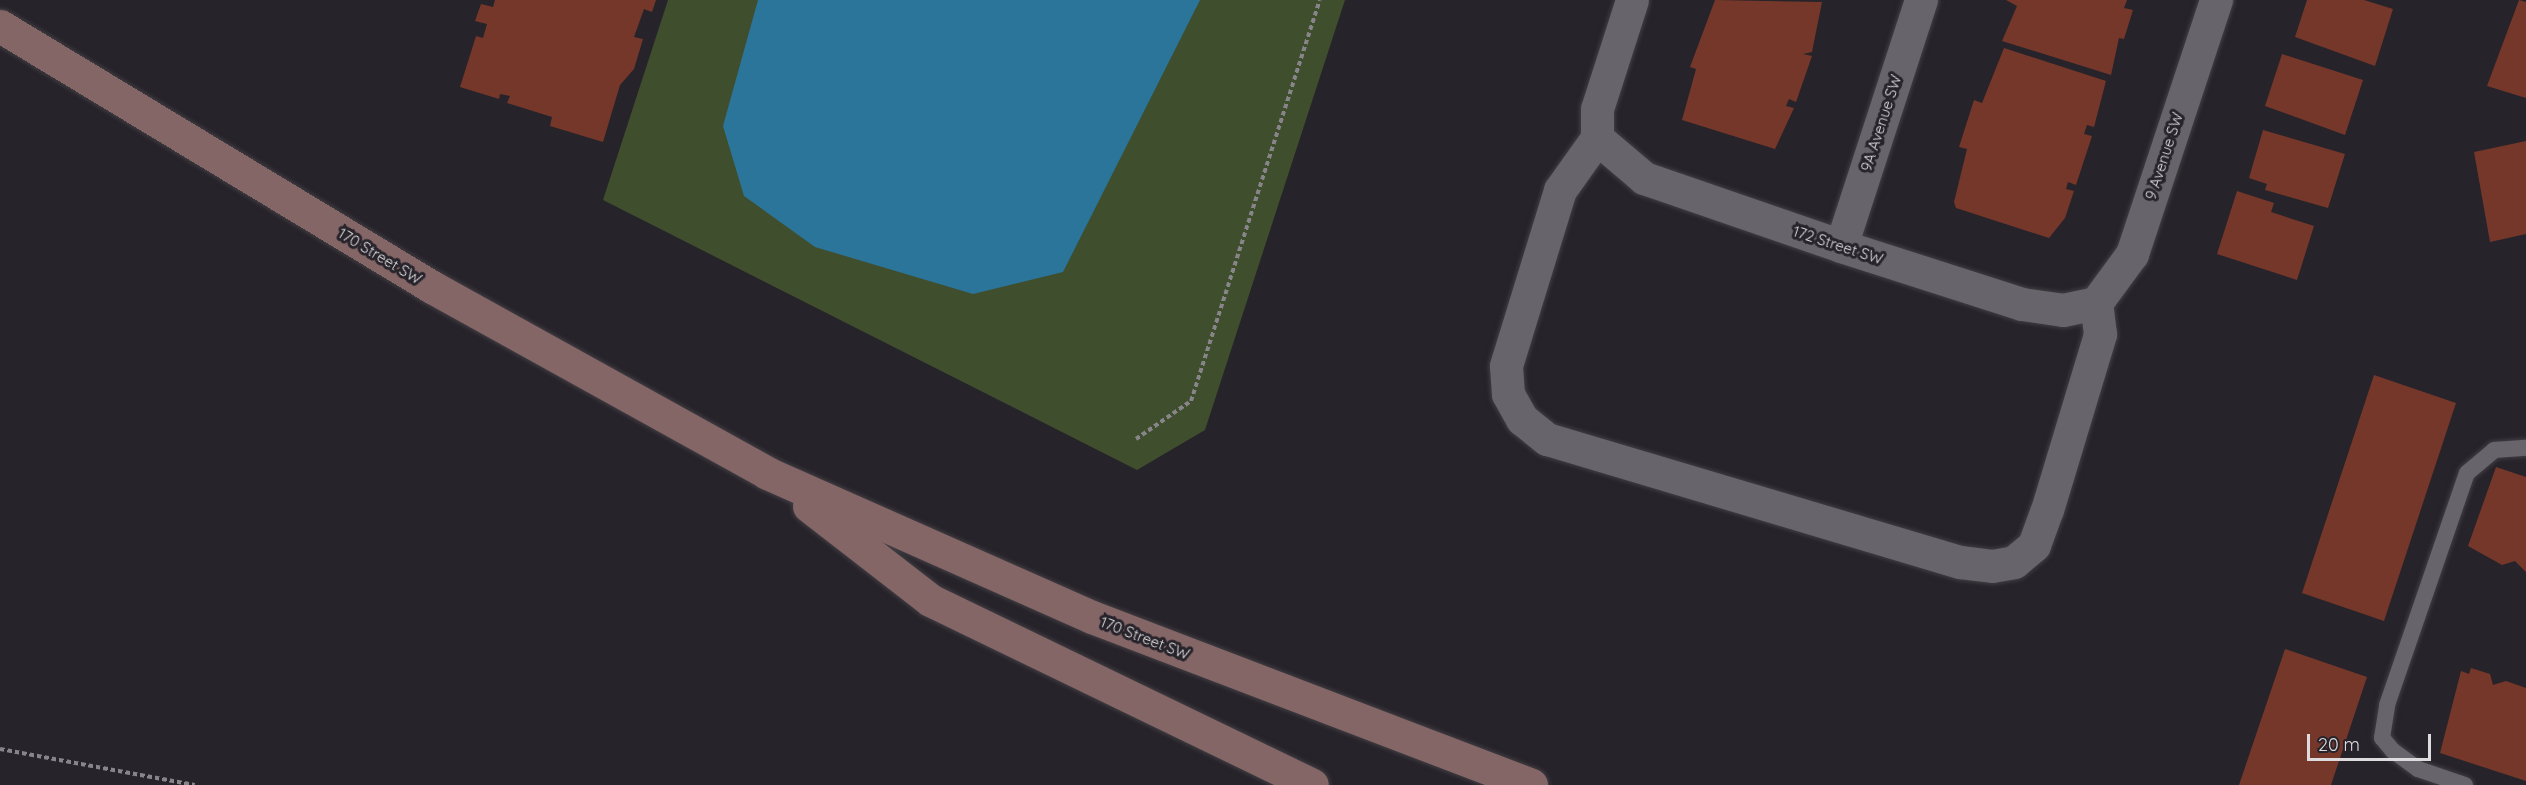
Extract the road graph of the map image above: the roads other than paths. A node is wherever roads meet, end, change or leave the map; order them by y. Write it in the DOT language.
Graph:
graph roads {
  1 [pos="1632,0"];
  2 [pos="1921,0"];
  3 [pos="2216,0"];
  4 [pos="0,26"];
  5 [pos="1597,138"];
  6 [pos="1840,246"];
  7 [pos="2096,303"];
  8 [pos="2526,448"];
  9 [pos="767,473"];
  10 [pos="1312,785"];
  11 [pos="1531,785"];
  12 [pos="2465,785"];
  1 -- 5 [label="street"];
  2 -- 6 [label="street, 9A Avenue SW"];
  3 -- 7 [label="street, 9 Avenue SW"];
  4 -- 9 [label="main road, 170 Street SW"];
  5 -- 6 [label="street, 172 Street SW"];
  5 -- 7 [label="street"];
  6 -- 7 [label="street, 172 Street SW"];
  8 -- 12 [label="lane"];
  9 -- 10 [label="main road, 170 Street SW"];
  9 -- 11 [label="main road, 170 Street SW"];
}
